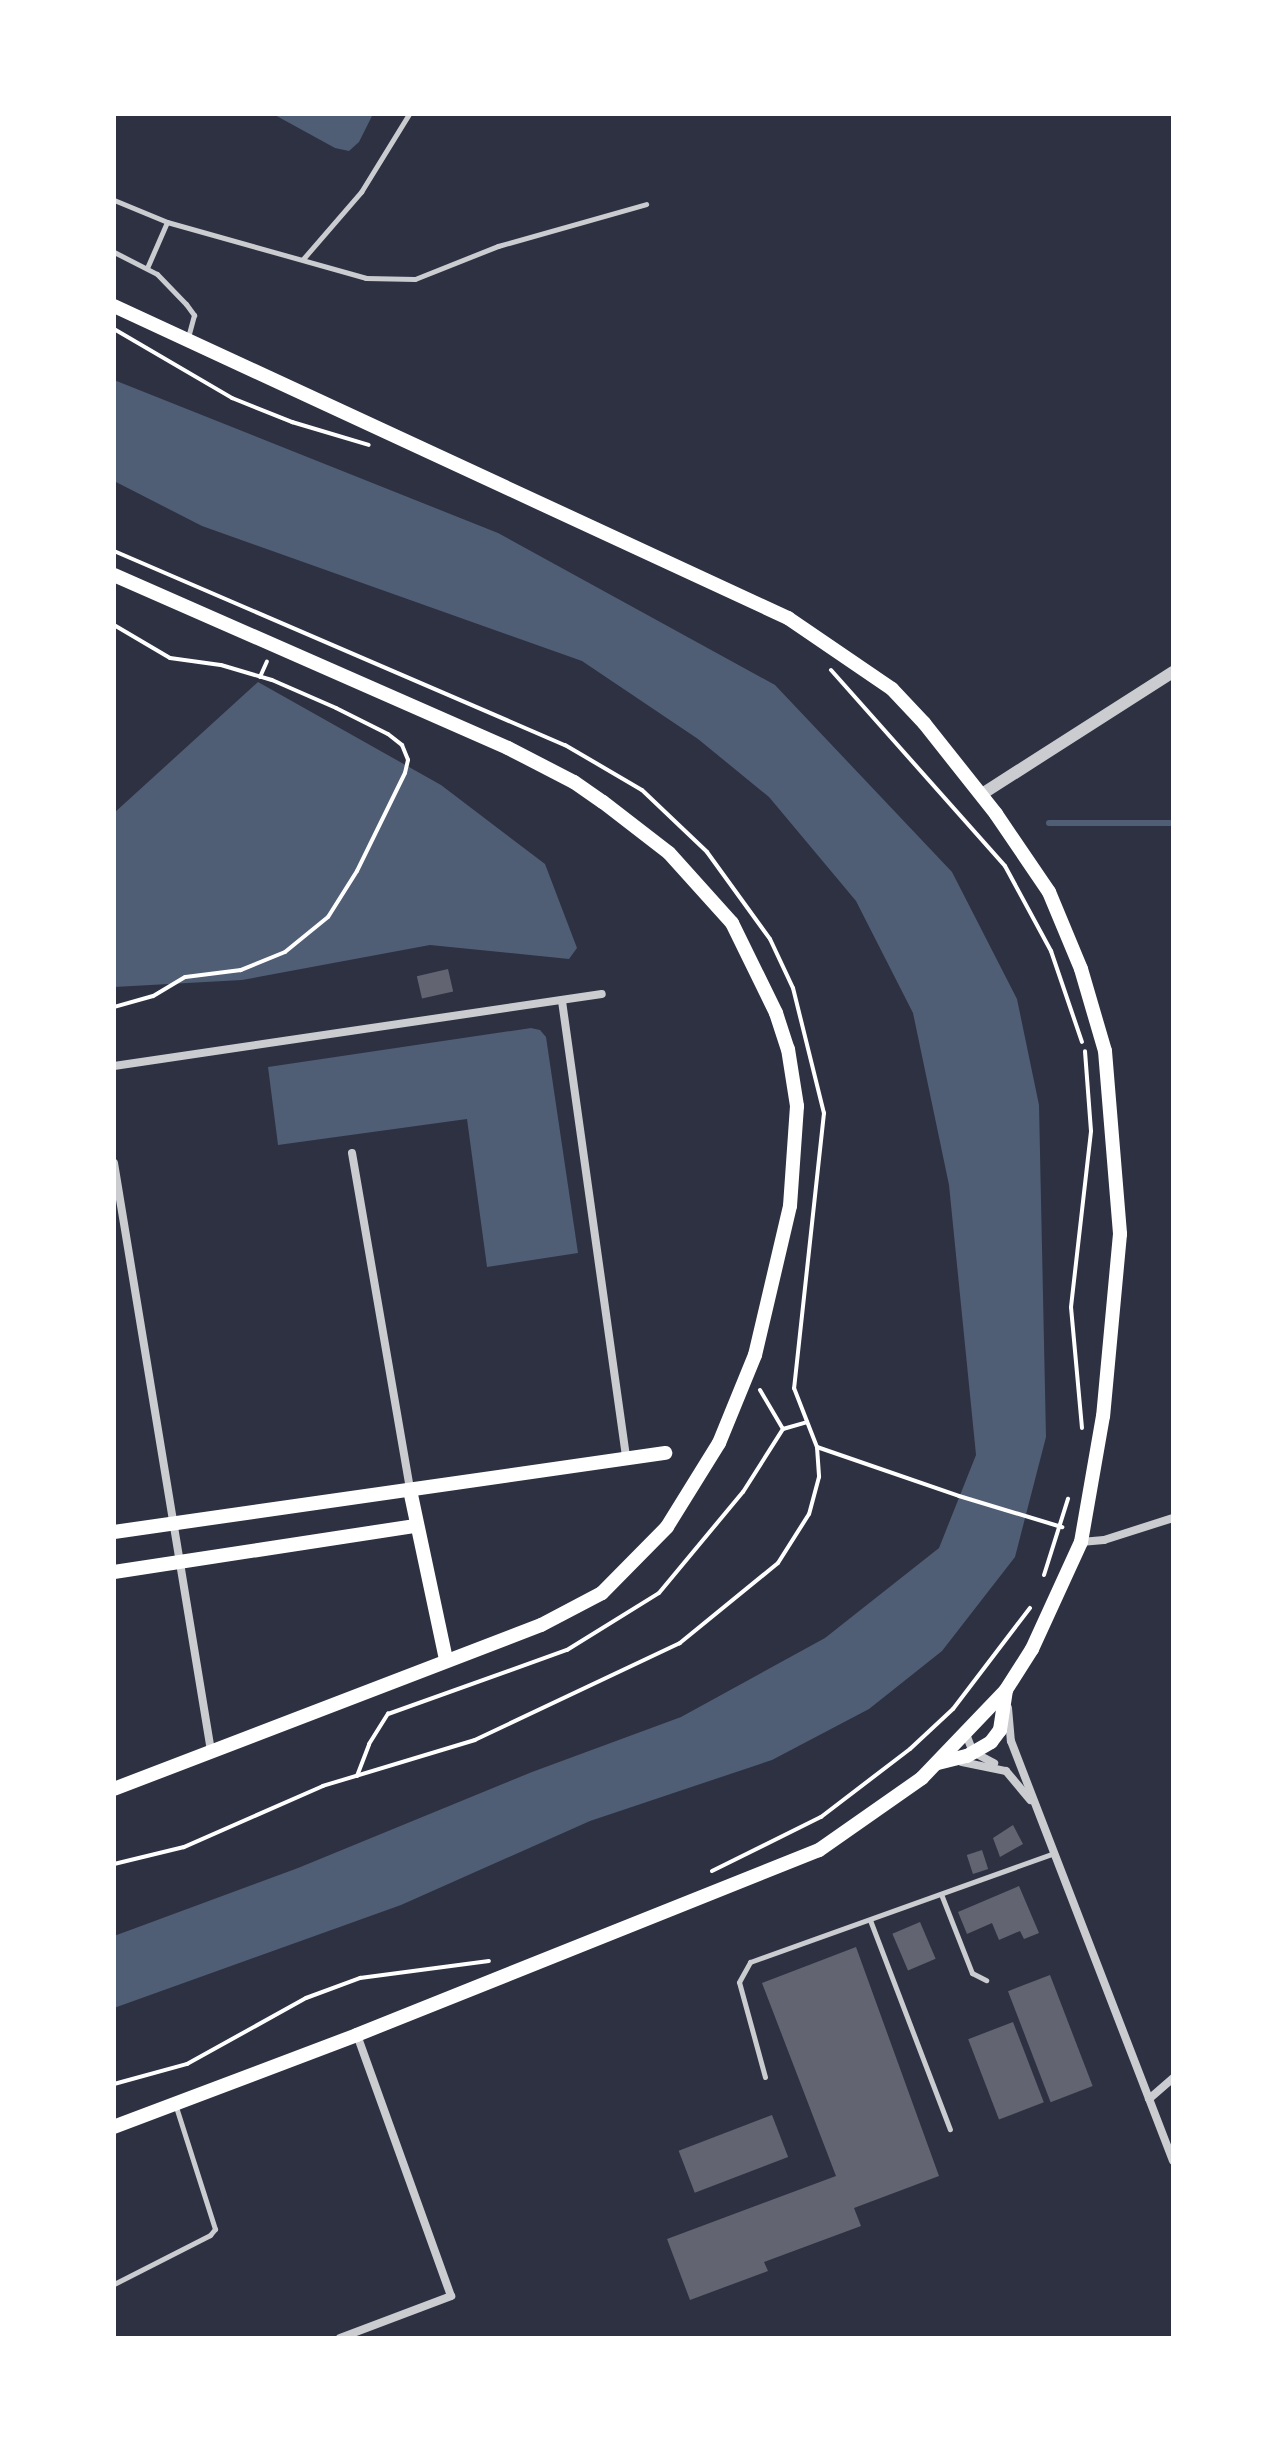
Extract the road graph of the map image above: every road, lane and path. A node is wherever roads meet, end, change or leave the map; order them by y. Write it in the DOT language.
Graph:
graph roads {
  1 [pos="409,114"];
  2 [pos="114,200"];
  3 [pos="646,204"];
  4 [pos="167,222"];
  5 [pos="114,252"];
  6 [pos="303,259"];
  7 [pos="147,268"];
  8 [pos="114,306"];
  9 [pos="114,329"];
  10 [pos="188,339"];
  11 [pos="379,448"];
  12 [pos="114,551"];
  13 [pos="114,575"];
  14 [pos="114,625"];
  15 [pos="824,664"];
  16 [pos="1173,672"];
  17 [pos="982,794"];
  18 [pos="602,994"];
  19 [pos="562,1001"];
  20 [pos="114,1007"];
  21 [pos="114,1066"];
  22 [pos="352,1153"];
  23 [pos="114,1163"];
  24 [pos="749,1370"];
  25 [pos="783,1429"];
  26 [pos="1082,1436"];
  27 [pos="817,1447"];
  28 [pos="665,1453"];
  29 [pos="626,1459"];
  30 [pos="410,1490"];
  31 [pos="1069,1497"];
  32 [pos="1173,1518"];
  33 [pos="173,1524"];
  34 [pos="416,1526"];
  35 [pos="1062,1527"];
  36 [pos="114,1532"];
  37 [pos="1081,1542"];
  38 [pos="180,1563"];
  39 [pos="114,1572"];
  40 [pos="1041,1585"];
  41 [pos="1035,1600"];
  42 [pos="446,1659"];
  43 [pos="1006,1690"];
  44 [pos="990,1707"];
  45 [pos="1003,1717"];
  46 [pos="966,1734"];
  47 [pos="1011,1741"];
  48 [pos="211,1751"];
  49 [pos="973,1752"];
  50 [pos="937,1763"];
  51 [pos="1006,1771"];
  52 [pos="114,1789"];
  53 [pos="1035,1806"];
  54 [pos="1054,1853"];
  55 [pos="114,1864"];
  56 [pos="703,1875"];
  57 [pos="941,1894"];
  58 [pos="870,1920"];
  59 [pos="492,1960"];
  60 [pos="986,1980"];
  61 [pos="357,2035"];
  62 [pos="765,2077"];
  63 [pos="1173,2078"];
  64 [pos="114,2084"];
  65 [pos="1149,2099"];
  66 [pos="175,2103"];
  67 [pos="114,2127"];
  68 [pos="950,2129"];
  69 [pos="1173,2161"];
  70 [pos="114,2284"];
  71 [pos="340,2338"];
  1 -- 6 [label="lane"];
  2 -- 4 [label="lane"];
  3 -- 6 [label="lane"];
  4 -- 6 [label="lane"];
  4 -- 7 [label="lane"];
  5 -- 7 [label="lane"];
  7 -- 10 [label="lane"];
  8 -- 10 [label="main road"];
  9 -- 11 [label="path"];
  10 -- 17 [label="main road"];
  12 -- 27 [label="path"];
  13 -- 24 [label="main road"];
  14 -- 20 [label="path"];
  15 -- 26 [label="path"];
  16 -- 17 [label="street"];
  17 -- 37 [label="main road"];
  18 -- 19 [label="street"];
  19 -- 21 [label="street"];
  19 -- 29 [label="street"];
  22 -- 30 [label="street"];
  23 -- 33 [label="street"];
  24 -- 25 [label="path"];
  24 -- 42 [label="main road"];
  27 -- 35 [label="path"];
  27 -- 55 [label="path"];
  28 -- 29 [label="main road"];
  29 -- 30 [label="main road"];
  30 -- 33 [label="main road"];
  30 -- 34 [label="main road"];
  31 -- 35 [label="path"];
  32 -- 37 [label="street"];
  33 -- 36 [label="main road"];
  33 -- 38 [label="street"];
  34 -- 38 [label="main road"];
  34 -- 42 [label="main road"];
  35 -- 40 [label="path"];
  37 -- 43 [label="main road"];
  38 -- 39 [label="main road"];
  38 -- 48 [label="street"];
  41 -- 56 [label="path"];
  42 -- 48 [label="main road"];
  43 -- 44 [label="main road"];
  43 -- 45 [label="main road"];
  43 -- 47 [label="street"];
  44 -- 45 [label="street"];
  44 -- 46 [label="main road"];
  45 -- 47 [label="street"];
  45 -- 49 [label="main road"];
  46 -- 49 [label="street"];
  46 -- 50 [label="main road"];
  47 -- 53 [label="street"];
  48 -- 52 [label="main road"];
  49 -- 50 [label="main road"];
  49 -- 51 [label="street"];
  50 -- 51 [label="street"];
  50 -- 61 [label="main road"];
  51 -- 53 [label="street"];
  53 -- 54 [label="street"];
  54 -- 57 [label="lane"];
  54 -- 65 [label="street"];
  57 -- 58 [label="lane"];
  57 -- 60 [label="lane"];
  58 -- 62 [label="lane"];
  58 -- 68 [label="lane"];
  59 -- 64 [label="path"];
  61 -- 66 [label="main road"];
  61 -- 71 [label="street"];
  63 -- 65 [label="street"];
  65 -- 69 [label="street"];
  66 -- 67 [label="main road"];
  66 -- 70 [label="lane"];
}
